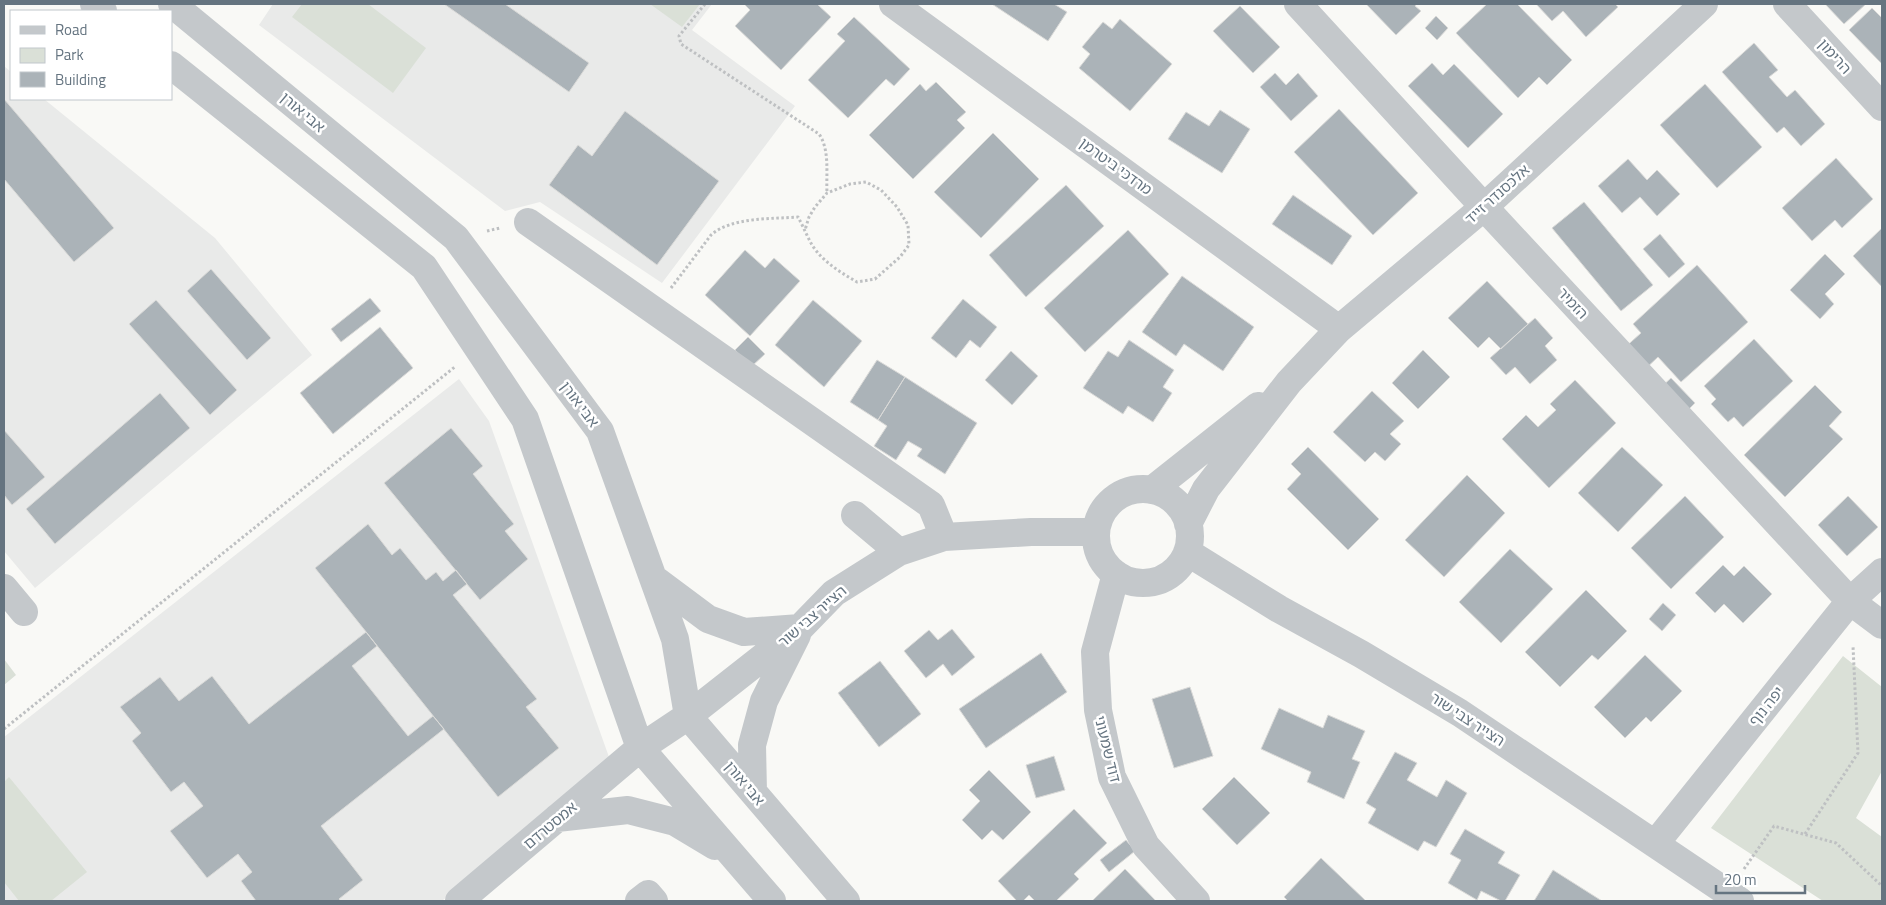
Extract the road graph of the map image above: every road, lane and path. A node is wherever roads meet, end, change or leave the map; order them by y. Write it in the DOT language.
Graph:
graph roads {
  1 [pos="172,4"];
  2 [pos="705,4"];
  3 [pos="893,4"];
  4 [pos="1298,4"];
  5 [pos="1704,4"];
  6 [pos="1787,4"];
  7 [pos="172,66"];
  8 [pos="1882,108"];
  9 [pos="828,193"];
  10 [pos="1484,207"];
  11 [pos="528,222"];
  12 [pos="805,230"];
  13 [pos="456,238"];
  14 [pos="654,311"];
  15 [pos="1339,329"];
  16 [pos="478,348"];
  17 [pos="1289,382"];
  18 [pos="1152,490"];
  19 [pos="855,516"];
  20 [pos="1188,524"];
  21 [pos="1096,532"];
  22 [pos="944,536"];
  23 [pos="899,552"];
  24 [pos="1187,552"];
  25 [pos="1882,572"];
  26 [pos="1116,574"];
  27 [pos="652,578"];
  28 [pos="4,588"];
  29 [pos="1850,600"];
  30 [pos="24,612"];
  31 [pos="1882,625"];
  32 [pos="800,628"];
  33 [pos="688,716"];
  34 [pos="4,729"];
  35 [pos="640,748"];
  36 [pos="753,792"];
  37 [pos="557,818"];
  38 [pos="1806,834"];
  39 [pos="1655,844"];
  40 [pos="733,856"];
  41 [pos="1882,886"];
  42 [pos="1734,897"];
  43 [pos="459,901"];
  44 [pos="772,901"];
  45 [pos="846,901"];
  46 [pos="1196,901"];
  1 -- 13 [label="street, אבי אורן"];
  2 -- 9 [label="path"];
  3 -- 15 [label="street, מרדכי ביטרמן"];
  4 -- 10 [label="street, הזמיר"];
  5 -- 10 [label="street, אלכסנדר זייד"];
  6 -- 8 [label="street, הרימון"];
  7 -- 16 [label="street"];
  9 -- 12 [label="path"];
  9 -- 12 [label="path"];
  10 -- 15 [label="street, אלכסנדר זייד"];
  10 -- 29 [label="street, הזמיר"];
  11 -- 13 [label="path"];
  11 -- 14 [label="street"];
  12 -- 14 [label="path"];
  13 -- 27 [label="street, אבי אורן"];
  14 -- 22 [label="street"];
  15 -- 17 [label="street, אלכסנדר זייד"];
  16 -- 34 [label="path"];
  16 -- 35 [label="street"];
  17 -- 18 [label="street, אלכסנדר זייד"];
  17 -- 20 [label="street, אלכסנדר זייד"];
  18 -- 20 [label="street"];
  18 -- 21 [label="street"];
  19 -- 23 [label="street"];
  20 -- 24 [label="street"];
  21 -- 22 [label="street, הצייר צבי שור"];
  21 -- 26 [label="street"];
  22 -- 23 [label="street, הצייר צבי שור"];
  23 -- 32 [label="street, הצייר צבי שור"];
  24 -- 26 [label="street"];
  24 -- 39 [label="street, הצייר צבי שור"];
  25 -- 29 [label="street, יפה נוף"];
  26 -- 46 [label="street, דוד שמעוני"];
  27 -- 32 [label="street"];
  27 -- 33 [label="street, אבי אורן"];
  28 -- 30 [label="street"];
  29 -- 31 [label="street, הזמיר"];
  29 -- 38 [label="path"];
  29 -- 39 [label="street, יפה נוף"];
  32 -- 33 [label="street, הצייר צבי שור"];
  32 -- 36 [label="street"];
  33 -- 35 [label="street, הצייר צבי שור"];
  33 -- 36 [label="street, אבי אורן"];
  35 -- 37 [label="street, אמסטרדם"];
  35 -- 40 [label="street"];
  36 -- 45 [label="street, אבי אורן"];
  37 -- 40 [label="street"];
  37 -- 43 [label="street, אמסטרדם"];
  38 -- 41 [label="path"];
  38 -- 42 [label="path"];
  39 -- 42 [label="street, הצייר צבי שור"];
  40 -- 44 [label="street"];
}
